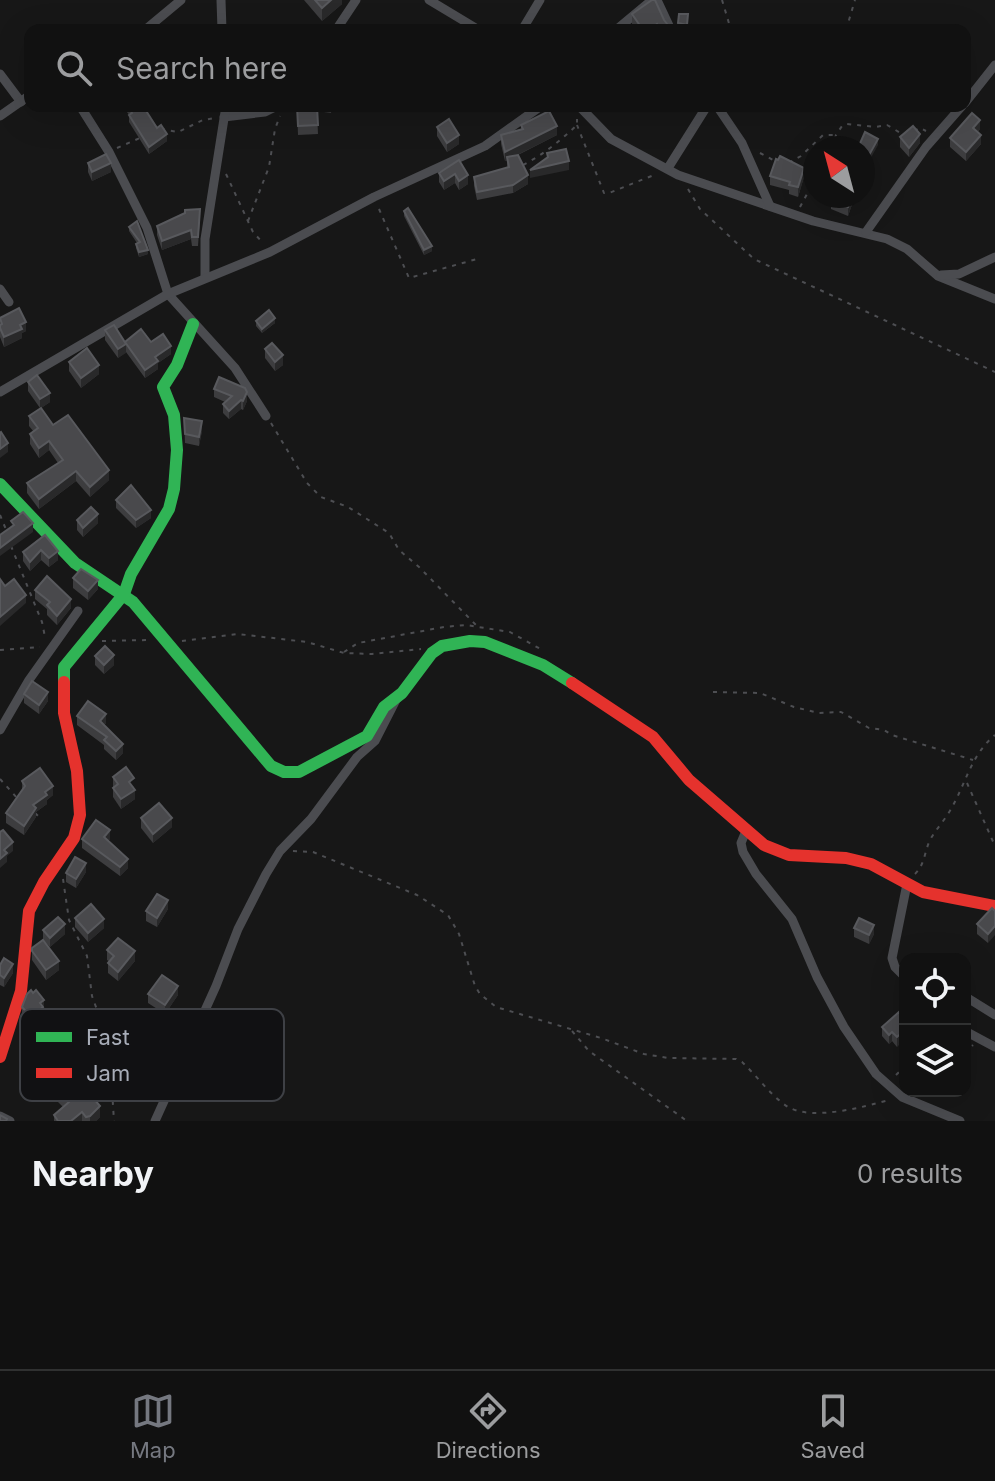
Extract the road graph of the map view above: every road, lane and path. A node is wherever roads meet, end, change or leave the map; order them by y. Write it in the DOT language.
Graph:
graph roads {
  1 [pos="181,0"];
  2 [pos="221,0"];
  3 [pos="356,0"];
  4 [pos="429,0"];
  5 [pos="540,0"];
  6 [pos="654,0"];
  7 [pos="722,0"];
  8 [pos="855,0"];
  9 [pos="152,24"];
  10 [pos="222,24"];
  11 [pos="340,24"];
  12 [pos="469,24"];
  13 [pos="526,24"];
  14 [pos="624,24"];
  15 [pos="668,24"];
  16 [pos="729,24"];
  17 [pos="848,24"];
  18 [pos="995,65"];
  19 [pos="0,74"];
  20 [pos="971,95"];
  21 [pos="24,100"];
  22 [pos="21,102"];
  23 [pos="84,112"];
  24 [pos="223,112"];
  25 [pos="225,112"];
  26 [pos="281,112"];
  27 [pos="533,112"];
  28 [pos="585,112"];
  29 [pos="703,112"];
  30 [pos="721,112"];
  31 [pos="957,112"];
  32 [pos="0,116"];
  33 [pos="577,118"];
  34 [pos="577,125"];
  35 [pos="154,133"];
  36 [pos="836,135"];
  37 [pos="145,137"];
  38 [pos="935,137"];
  39 [pos="742,143"];
  40 [pos="109,152"];
  41 [pos="219,152"];
  42 [pos="517,168"];
  43 [pos="668,168"];
  44 [pos="678,175"];
  45 [pos="374,197"];
  46 [pos="803,201"];
  47 [pos="770,206"];
  48 [pos="795,215"];
  49 [pos="248,221"];
  50 [pos="866,232"];
  51 [pos="270,252"];
  52 [pos="995,257"];
  53 [pos="477,259"];
  54 [pos="938,276"];
  55 [pos="205,278"];
  56 [pos="0,289"];
  57 [pos="168,294"];
  58 [pos="995,299"];
  59 [pos="9,302"];
  60 [pos="193,324"];
  61 [pos="995,372"];
  62 [pos="0,392"];
  63 [pos="266,416"];
  64 [pos="0,484"];
  65 [pos="0,515"];
  66 [pos="7,532"];
  67 [pos="11,545"];
  68 [pos="124,594"];
  69 [pos="78,611"];
  70 [pos="476,625"];
  71 [pos="83,642"];
  72 [pos="168,643"];
  73 [pos="442,646"];
  74 [pos="0,650"];
  75 [pos="713,692"];
  76 [pos="398,696"];
  77 [pos="0,730"];
  78 [pos="995,735"];
  79 [pos="973,760"];
  80 [pos="0,779"];
  81 [pos="966,782"];
  82 [pos="22,802"];
  83 [pos="30,808"];
  84 [pos="42,820"];
  85 [pos="746,831"];
  86 [pos="995,846"];
  87 [pos="280,851"];
  88 [pos="60,858"];
  89 [pos="907,884"];
  90 [pos="995,906"];
  91 [pos="899,971"];
  92 [pos="971,1000"];
  93 [pos="97,1009"];
  94 [pos="206,1009"];
  95 [pos="995,1015"];
  96 [pos="570,1028"];
  97 [pos="971,1034"];
  98 [pos="995,1047"];
  99 [pos="0,1057"];
  100 [pos="899,1072"];
  101 [pos="887,1085"];
  102 [pos="899,1095"];
  103 [pos="902,1097"];
  104 [pos="113,1101"];
  105 [pos="164,1101"];
  106 [pos="0,1116"];
  107 [pos="10,1121"];
  108 [pos="114,1121"];
  109 [pos="155,1121"];
  110 [pos="687,1121"];
  111 [pos="960,1121"];
  1 -- 9 [label="street"];
  2 -- 10 [label="street"];
  3 -- 11 [label="street"];
  4 -- 12 [label="street"];
  5 -- 13 [label="street"];
  6 -- 14 [label="street"];
  6 -- 15 [label="street"];
  7 -- 16 [label="path"];
  8 -- 17 [label="path"];
  18 -- 20 [label="street"];
  19 -- 22 [label="street"];
  21 -- 22 [label="street"];
  22 -- 32 [label="street"];
  23 -- 40 [label="street"];
  24 -- 35 [label="path"];
  25 -- 41 [label="street"];
  26 -- 49 [label="path"];
  27 -- 45 [label="street"];
  28 -- 43 [label="street"];
  29 -- 43 [label="street"];
  30 -- 39 [label="street"];
  31 -- 38 [label="street"];
  33 -- 34 [label="path"];
  34 -- 42 [label="path"];
  34 -- 43 [label="path"];
  36 -- 38 [label="path"];
  36 -- 39 [label="path"];
  37 -- 40 [label="path"];
  38 -- 50 [label="street"];
  39 -- 47 [label="street"];
  40 -- 57 [label="street"];
  41 -- 49 [label="path"];
  41 -- 55 [label="street"];
  43 -- 44 [label="street"];
  44 -- 47 [label="street"];
  44 -- 61 [label="path"];
  45 -- 51 [label="street"];
  45 -- 53 [label="path"];
  46 -- 48 [label="path"];
  47 -- 48 [label="street"];
  48 -- 50 [label="street"];
  49 -- 51 [label="path"];
  50 -- 54 [label="street"];
  51 -- 55 [label="street"];
  52 -- 54 [label="street"];
  54 -- 58 [label="street"];
  55 -- 57 [label="street"];
  56 -- 59 [label="street"];
  57 -- 60 [label="street"];
  57 -- 62 [label="street"];
  60 -- 63 [label="street"];
  60 -- 68 [label="street"];
  63 -- 70 [label="path"];
  64 -- 68 [label="street"];
  65 -- 66 [label="path"];
  67 -- 74 [label="path"];
  68 -- 71 [label="street"];
  68 -- 72 [label="street"];
  69 -- 77 [label="street"];
  71 -- 72 [label="path"];
  71 -- 88 [label="street"];
  72 -- 73 [label="path"];
  72 -- 76 [label="street"];
  73 -- 76 [label="street"];
  73 -- 85 [label="street"];
  75 -- 79 [label="path"];
  76 -- 87 [label="street"];
  78 -- 79 [label="path"];
  79 -- 81 [label="path"];
  80 -- 82 [label="path"];
  81 -- 86 [label="path"];
  81 -- 89 [label="path"];
  83 -- 84 [label="path"];
  85 -- 89 [label="street"];
  85 -- 101 [label="street"];
  87 -- 94 [label="street"];
  87 -- 96 [label="path"];
  88 -- 93 [label="path"];
  88 -- 99 [label="street"];
  89 -- 90 [label="street"];
  89 -- 91 [label="street"];
  92 -- 95 [label="street"];
  96 -- 103 [label="path"];
  96 -- 110 [label="path"];
  97 -- 98 [label="street"];
  100 -- 101 [label="path"];
  101 -- 102 [label="street"];
  103 -- 111 [label="street"];
  104 -- 108 [label="path"];
  105 -- 109 [label="street"];
  106 -- 107 [label="street"];
}
